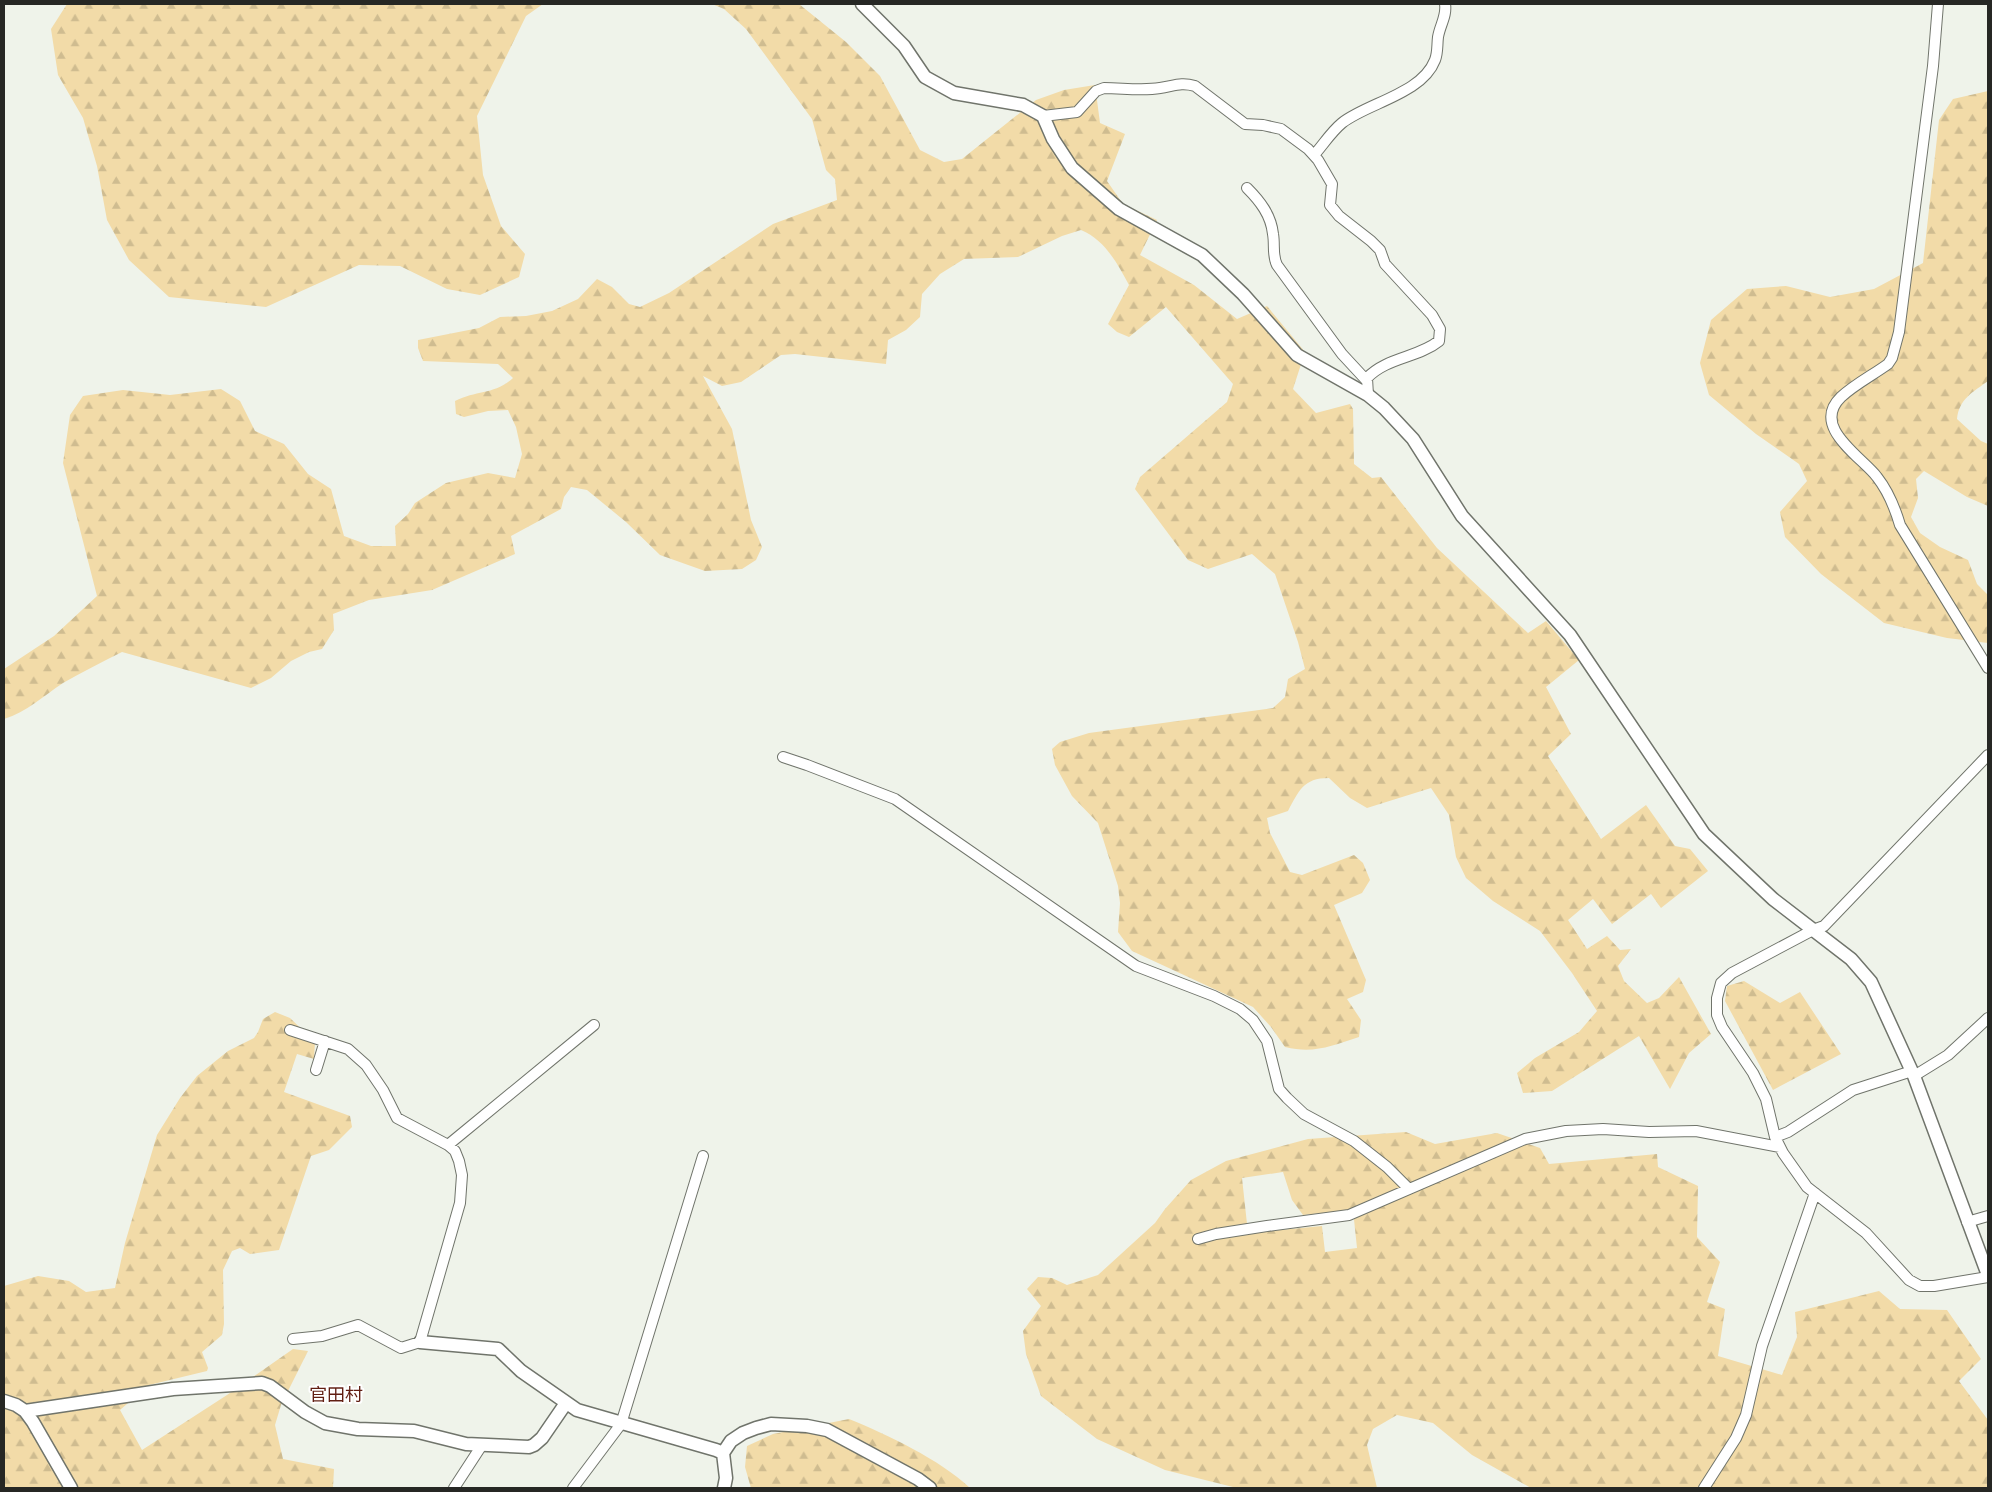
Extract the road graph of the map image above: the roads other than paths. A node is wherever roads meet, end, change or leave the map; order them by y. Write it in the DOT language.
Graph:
graph roads {
  1 [pos="862,4"];
  2 [pos="1445,4"];
  3 [pos="1938,4"];
  4 [pos="1043,116"];
  5 [pos="1314,155"];
  6 [pos="1246,188"];
  7 [pos="1367,381"];
  8 [pos="1368,395"];
  9 [pos="1988,668"];
  10 [pos="1988,754"];
  11 [pos="783,758"];
  12 [pos="1813,930"];
  13 [pos="1988,1018"];
  14 [pos="594,1024"];
  15 [pos="290,1030"];
  16 [pos="325,1041"];
  17 [pos="316,1070"];
  18 [pos="1913,1073"];
  19 [pos="1775,1137"];
  20 [pos="448,1144"];
  21 [pos="1780,1148"];
  22 [pos="703,1156"];
  23 [pos="1409,1189"];
  24 [pos="1815,1192"];
  25 [pos="1988,1216"];
  26 [pos="1967,1222"];
  27 [pos="1198,1239"];
  28 [pos="1988,1276"];
  29 [pos="293,1339"];
  30 [pos="420,1342"];
  31 [pos="4,1401"];
  32 [pos="566,1403"];
  33 [pos="25,1411"];
  34 [pos="621,1424"];
  35 [pos="482,1445"];
  36 [pos="723,1453"];
  37 [pos="71,1488"];
  38 [pos="454,1488"];
  39 [pos="573,1488"];
  40 [pos="724,1488"];
  41 [pos="930,1488"];
  42 [pos="1704,1488"];
  1 -- 4 [label="street"];
  2 -- 5 [label="street"];
  3 -- 9 [label="street"];
  4 -- 5 [label="street"];
  4 -- 8 [label="street"];
  5 -- 7 [label="street"];
  6 -- 7 [label="street"];
  7 -- 8 [label="street"];
  8 -- 12 [label="street"];
  10 -- 12 [label="street"];
  11 -- 23 [label="street"];
  12 -- 18 [label="street"];
  12 -- 19 [label="street"];
  13 -- 18 [label="street"];
  14 -- 20 [label="street"];
  15 -- 16 [label="street"];
  16 -- 17 [label="street"];
  16 -- 20 [label="street"];
  18 -- 19 [label="street"];
  18 -- 26 [label="street"];
  19 -- 21 [label="street"];
  20 -- 30 [label="street"];
  21 -- 23 [label="street"];
  21 -- 24 [label="street"];
  22 -- 34 [label="street"];
  23 -- 27 [label="street"];
  24 -- 28 [label="street"];
  24 -- 42 [label="street"];
  25 -- 26 [label="street"];
  26 -- 28 [label="street"];
  29 -- 30 [label="street"];
  30 -- 32 [label="street"];
  31 -- 33 [label="street"];
  32 -- 34 [label="street"];
  32 -- 35 [label="street"];
  33 -- 35 [label="street"];
  33 -- 37 [label="street"];
  34 -- 36 [label="street"];
  34 -- 39 [label="street"];
  35 -- 38 [label="street"];
  36 -- 40 [label="street"];
  36 -- 41 [label="street"];
}
